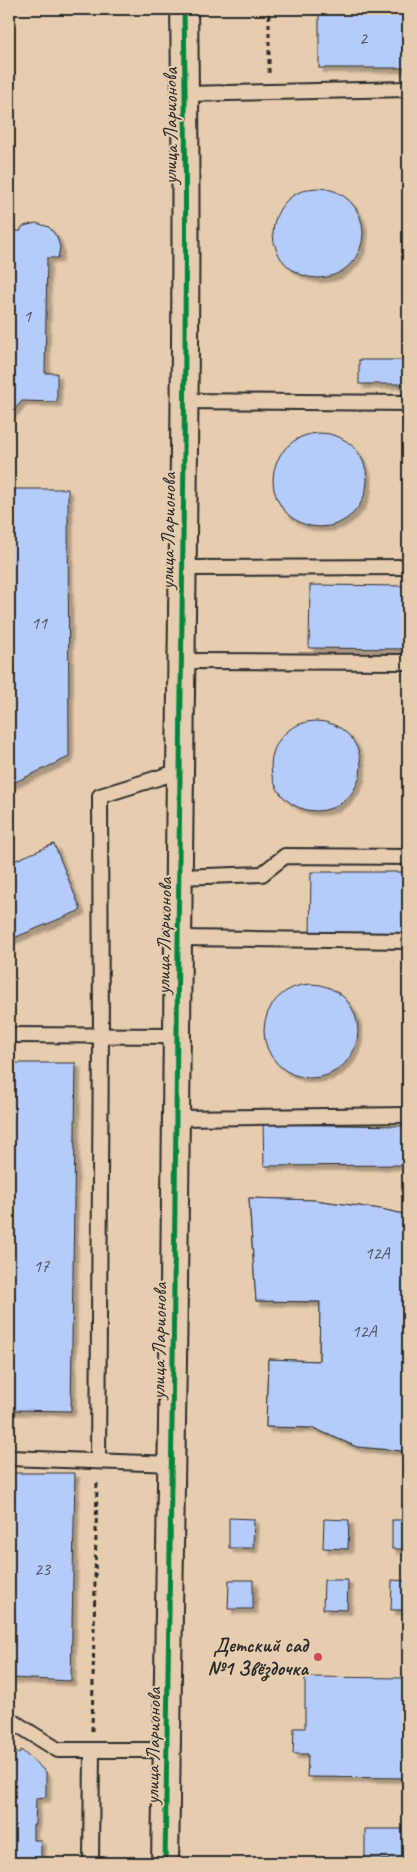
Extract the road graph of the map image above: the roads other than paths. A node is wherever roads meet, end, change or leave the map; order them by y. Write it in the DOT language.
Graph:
graph roads {
  1 [pos="184,9"];
  2 [pos="408,89"];
  3 [pos="185,94"];
  4 [pos="184,401"];
  5 [pos="408,403"];
  6 [pos="408,567"];
  7 [pos="182,568"];
  8 [pos="182,661"];
  9 [pos="408,662"];
  10 [pos="180,771"];
  11 [pos="408,857"];
  12 [pos="179,877"];
  13 [pos="179,938"];
  14 [pos="408,941"];
  15 [pos="9,1035"];
  16 [pos="101,1036"];
  17 [pos="178,1036"];
  18 [pos="408,1115"];
  19 [pos="176,1118"];
  20 [pos="9,1458"];
  21 [pos="98,1461"];
  22 [pos="173,1464"];
  23 [pos="9,1719"];
  24 [pos="168,1750"];
  25 [pos="92,1751"];
  26 [pos="91,1863"];
  27 [pos="166,1863"];
  1 -- 3 [label="street, улица Ларионова"];
  2 -- 3 [label="lane"];
  3 -- 4 [label="street, улица Ларионова"];
  4 -- 5 [label="lane"];
  4 -- 7 [label="street, улица Ларионова"];
  6 -- 7 [label="lane"];
  7 -- 8 [label="street, улица Ларионова"];
  8 -- 9 [label="lane"];
  8 -- 10 [label="street, улица Ларионова"];
  10 -- 12 [label="street, улица Ларионова"];
  10 -- 16 [label="lane"];
  11 -- 12 [label="lane"];
  12 -- 13 [label="street, улица Ларионова"];
  13 -- 14 [label="lane"];
  13 -- 17 [label="street, улица Ларионова"];
  15 -- 16 [label="lane"];
  16 -- 17 [label="lane"];
  16 -- 21 [label="lane"];
  17 -- 19 [label="street, улица Ларионова"];
  18 -- 19 [label="lane"];
  19 -- 22 [label="street, улица Ларионова"];
  20 -- 21 [label="lane"];
  21 -- 22 [label="lane"];
  22 -- 24 [label="street, улица Ларионова"];
  23 -- 25 [label="lane"];
  24 -- 25 [label="lane"];
  24 -- 27 [label="street, улица Ларионова"];
  25 -- 26 [label="lane"];
}
